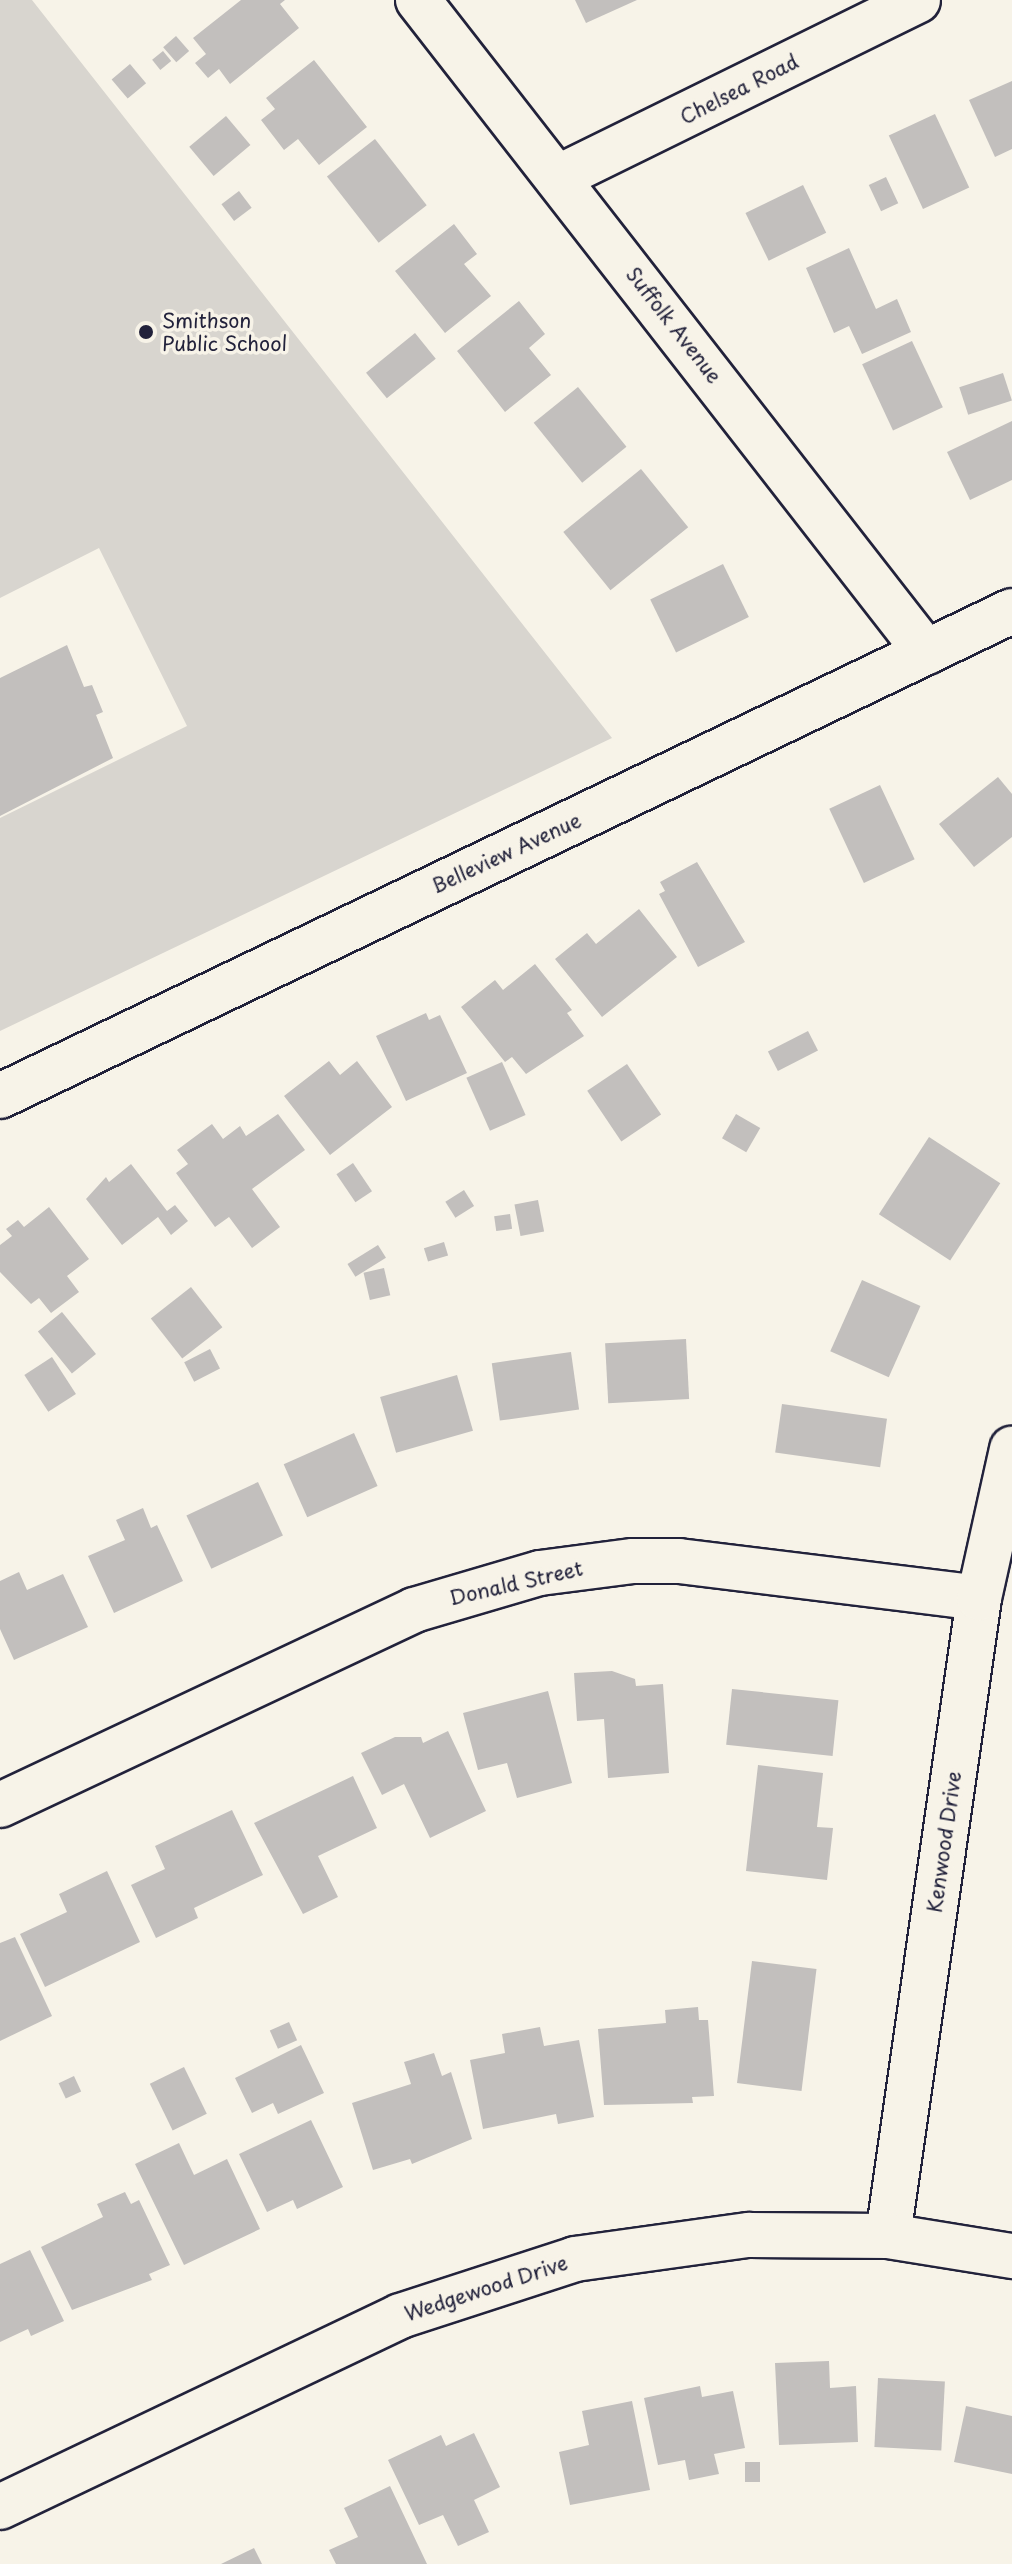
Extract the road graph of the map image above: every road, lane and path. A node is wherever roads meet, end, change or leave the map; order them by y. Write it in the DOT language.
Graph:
graph roads {
  1 [pos="418,0"];
  2 [pos="918,0"];
  3 [pos="559,177"];
  4 [pos="1012,611"];
  5 [pos="926,652"];
  6 [pos="0,1096"];
  7 [pos="1012,1449"];
  8 [pos="979,1598"];
  9 [pos="0,1805"];
  10 [pos="888,2236"];
  11 [pos="1012,2256"];
  12 [pos="0,2507"];
  1 -- 3 [label="street, Suffolk Avenue"];
  2 -- 3 [label="street, Chelsea Road"];
  3 -- 5 [label="street, Suffolk Avenue"];
  4 -- 5 [label="street, Belleview Avenue"];
  5 -- 6 [label="street, Belleview Avenue"];
  7 -- 8 [label="street, Kenwood Drive"];
  8 -- 9 [label="street, Donald Street"];
  8 -- 10 [label="street, Kenwood Drive"];
  10 -- 11 [label="street, Wedgewood Drive"];
  10 -- 12 [label="street, Wedgewood Drive"];
}
